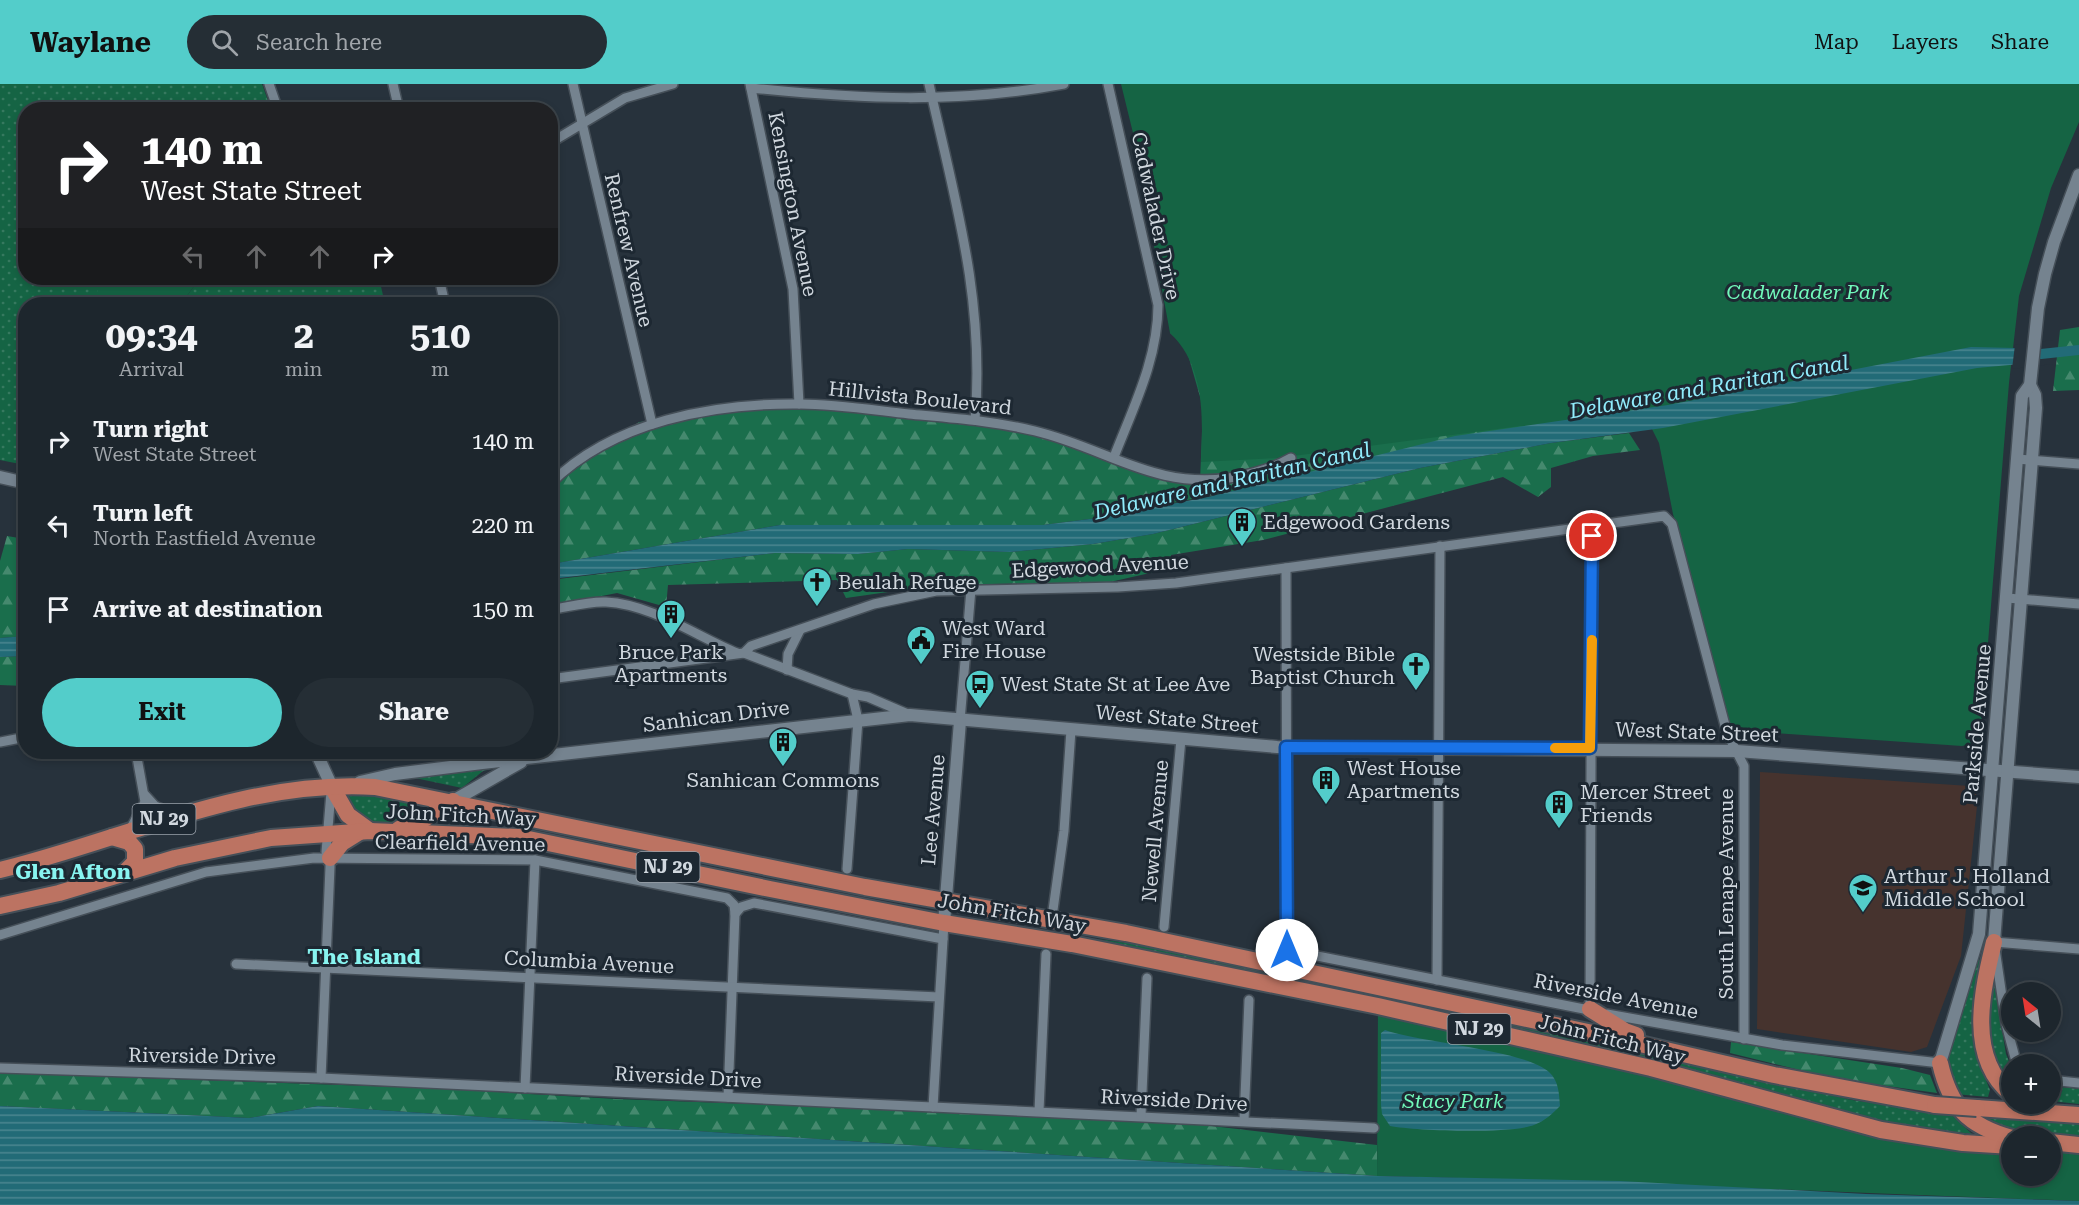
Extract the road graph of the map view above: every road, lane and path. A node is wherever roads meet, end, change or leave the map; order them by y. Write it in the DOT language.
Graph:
graph roads {
  1 [pos="269,84"];
  2 [pos="393,84"];
  3 [pos="573,84"];
  4 [pos="673,84"];
  5 [pos="929,84"];
  6 [pos="1064,84"];
  7 [pos="1108,84"];
  8 [pos="751,86"];
  9 [pos="932,100"];
  10 [pos="275,102"];
  11 [pos="397,102"];
  12 [pos="582,122"];
  13 [pos="558,137"];
  14 [pos="2079,175"];
  15 [pos="2030,385"];
  16 [pos="799,404"];
  17 [pos="975,420"];
  18 [pos="652,424"];
  19 [pos="1114,457"];
  20 [pos="1291,458"];
  21 [pos="2018,459"];
  22 [pos="2032,461"];
  23 [pos="2079,464"];
  24 [pos="0,477"];
  25 [pos="558,478"];
  26 [pos="18,481"];
  27 [pos="1660,515"];
  28 [pos="1592,525"];
  29 [pos="1440,546"];
  30 [pos="1286,568"];
  31 [pos="971,589"];
  32 [pos="2007,598"];
  33 [pos="2021,600"];
  34 [pos="2079,604"];
  35 [pos="558,609"];
  36 [pos="800,630"];
  37 [pos="742,653"];
  38 [pos="787,670"];
  39 [pos="558,678"];
  40 [pos="852,694"];
  41 [pos="910,715"];
  42 [pos="858,720"];
  43 [pos="960,721"];
  44 [pos="1071,730"];
  45 [pos="18,739"];
  46 [pos="1181,739"];
  47 [pos="0,742"];
  48 [pos="1286,747"];
  49 [pos="1439,748"];
  50 [pos="1590,748"];
  51 [pos="1737,751"];
  52 [pos="558,754"];
  53 [pos="137,759"];
  54 [pos="321,759"];
  55 [pos="519,759"];
  56 [pos="525,759"];
  57 [pos="1992,771"];
  58 [pos="2007,772"];
  59 [pos="2079,777"];
  60 [pos="338,786"];
  61 [pos="404,791"];
  62 [pos="145,795"];
  63 [pos="453,801"];
  64 [pos="176,815"];
  65 [pos="414,823"];
  66 [pos="366,831"];
  67 [pos="390,832"];
  68 [pos="328,833"];
  69 [pos="120,834"];
  70 [pos="330,858"];
  71 [pos="535,860"];
  72 [pos="0,870"];
  73 [pos="847,870"];
  74 [pos="123,874"];
  75 [pos="945,902"];
  76 [pos="0,906"];
  77 [pos="1053,910"];
  78 [pos="735,914"];
  79 [pos="1164,927"];
  80 [pos="943,931"];
  81 [pos="0,935"];
  82 [pos="1994,942"];
  83 [pos="2079,949"];
  84 [pos="1046,954"];
  85 [pos="236,964"];
  86 [pos="326,969"];
  87 [pos="530,978"];
  88 [pos="1147,978"];
  89 [pos="1437,980"];
  90 [pos="733,987"];
  91 [pos="939,997"];
  92 [pos="1249,1000"];
  93 [pos="1590,1009"];
  94 [pos="1744,1039"];
  95 [pos="2014,1054"];
  96 [pos="1702,1058"];
  97 [pos="1940,1063"];
  98 [pos="0,1068"];
  99 [pos="321,1078"];
  100 [pos="2061,1081"];
  101 [pos="2001,1083"];
  102 [pos="2079,1083"];
  103 [pos="525,1088"];
  104 [pos="728,1097"];
  105 [pos="933,1107"];
  106 [pos="2001,1110"];
  107 [pos="1039,1111"];
  108 [pos="2061,1114"];
  109 [pos="2079,1115"];
  110 [pos="1141,1116"];
  111 [pos="1244,1121"];
  112 [pos="1374,1128"];
  113 [pos="2001,1135"];
  114 [pos="2061,1144"];
  115 [pos="2001,1145"];
  116 [pos="2079,1147"];
  117 [pos="2061,1148"];
  1 -- 10 [label="street"];
  2 -- 11 [label="street"];
  3 -- 12 [label="street, Renfrew Avenue"];
  4 -- 12 [label="street"];
  5 -- 9 [label="street"];
  6 -- 9 [label="street"];
  7 -- 19 [label="street, Cadwalader Drive"];
  8 -- 9 [label="street"];
  8 -- 16 [label="street, Kensington Avenue"];
  9 -- 17 [label="street"];
  12 -- 13 [label="street"];
  12 -- 18 [label="street, Renfrew Avenue"];
  14 -- 15 [label="main road, Parkside Avenue"];
  15 -- 21 [label="main road, Parkside Avenue"];
  15 -- 22 [label="main road, Parkside Avenue"];
  16 -- 17 [label="street, Hillvista Boulevard"];
  16 -- 18 [label="street, Hillvista Boulevard"];
  17 -- 19 [label="street, Hillvista Boulevard"];
  18 -- 25 [label="street, Hillvista Boulevard"];
  19 -- 20 [label="street, Hillvista Boulevard"];
  21 -- 22 [label="street"];
  21 -- 32 [label="main road, Parkside Avenue"];
  22 -- 23 [label="street"];
  22 -- 33 [label="main road, Parkside Avenue"];
  24 -- 26 [label="main road"];
  27 -- 28 [label="street, Edgewood Avenue"];
  27 -- 51 [label="street, South Lenape Avenue"];
  28 -- 29 [label="street, Edgewood Avenue"];
  28 -- 50 [label="street"];
  29 -- 30 [label="street, Edgewood Avenue"];
  29 -- 49 [label="street"];
  30 -- 31 [label="street, Edgewood Avenue"];
  30 -- 48 [label="street"];
  31 -- 36 [label="street, Edgewood Avenue"];
  31 -- 43 [label="street, Lee Avenue"];
  32 -- 33 [label="street"];
  32 -- 57 [label="main road, Parkside Avenue"];
  33 -- 34 [label="street"];
  33 -- 58 [label="main road, Parkside Avenue"];
  35 -- 37 [label="street, West State Street"];
  36 -- 37 [label="street, Edgewood Avenue"];
  36 -- 38 [label="street"];
  37 -- 38 [label="street, West State Street"];
  37 -- 39 [label="street, Edgewood Avenue"];
  38 -- 40 [label="street, West State Street"];
  40 -- 41 [label="street, West State Street"];
  40 -- 42 [label="street"];
  41 -- 42 [label="main road, Sanhican Drive"];
  41 -- 43 [label="main road, West State Street"];
  42 -- 52 [label="main road, Sanhican Drive"];
  42 -- 73 [label="street"];
  43 -- 44 [label="main road, West State Street"];
  43 -- 75 [label="main road, Lee Avenue"];
  44 -- 46 [label="main road, West State Street"];
  44 -- 77 [label="street"];
  45 -- 47 [label="street"];
  46 -- 48 [label="main road, West State Street"];
  46 -- 79 [label="street, Newell Avenue"];
  48 -- 49 [label="main road, West State Street"];
  48 -- 89 [label="street, Riverside Avenue"];
  49 -- 50 [label="main road, West State Street"];
  49 -- 89 [label="street"];
  50 -- 51 [label="main road, West State Street"];
  50 -- 93 [label="street"];
  51 -- 57 [label="main road, West State Street"];
  51 -- 94 [label="street, South Lenape Avenue"];
  53 -- 62 [label="street"];
  54 -- 60 [label="main road"];
  55 -- 60 [label="main road, Sanhican Drive"];
  56 -- 63 [label="main road, Sanhican Drive"];
  57 -- 58 [label="main road, West State Street"];
  57 -- 97 [label="main road, Parkside Avenue"];
  58 -- 59 [label="main road, West State Street"];
  58 -- 82 [label="main road, Parkside Avenue"];
  60 -- 61 [label="highway, John Fitch Way / NJ 29"];
  60 -- 64 [label="highway, Sanhican Drive / NJ 29"];
  60 -- 66 [label="highway"];
  60 -- 68 [label="street"];
  61 -- 63 [label="highway, John Fitch Way / NJ 29"];
  61 -- 65 [label="highway"];
  62 -- 64 [label="street"];
  62 -- 69 [label="street"];
  63 -- 65 [label="highway"];
  63 -- 75 [label="highway, John Fitch Way / NJ 29"];
  64 -- 69 [label="highway, Sanhican Drive / NJ 29"];
  65 -- 67 [label="highway"];
  66 -- 67 [label="highway, John Fitch Way / NJ 29"];
  66 -- 68 [label="highway, John Fitch Way / NJ 29"];
  66 -- 70 [label="highway"];
  67 -- 80 [label="highway, John Fitch Way / NJ 29"];
  68 -- 70 [label="street"];
  68 -- 74 [label="highway, John Fitch Way / NJ 29"];
  69 -- 72 [label="highway, Sanhican Drive / NJ 29"];
  69 -- 74 [label="highway"];
  70 -- 71 [label="street, Clearfield Avenue"];
  70 -- 81 [label="street, Clearfield Avenue"];
  70 -- 86 [label="street"];
  71 -- 78 [label="street, Clearfield Avenue"];
  71 -- 87 [label="street"];
  74 -- 76 [label="highway, John Fitch Way / NJ 29"];
  75 -- 80 [label="main road, Lee Avenue"];
  75 -- 96 [label="highway, John Fitch Way / NJ 29"];
  78 -- 80 [label="street"];
  78 -- 90 [label="street"];
  80 -- 91 [label="street, Lee Avenue"];
  80 -- 115 [label="highway, John Fitch Way / NJ 29"];
  82 -- 83 [label="street"];
  82 -- 95 [label="street, Parkside Avenue"];
  82 -- 101 [label="highway"];
  84 -- 107 [label="street"];
  85 -- 86 [label="street, Columbia Avenue"];
  86 -- 87 [label="street, Columbia Avenue"];
  86 -- 99 [label="street"];
  87 -- 90 [label="street, Columbia Avenue"];
  87 -- 103 [label="street"];
  88 -- 110 [label="street"];
  89 -- 93 [label="street, Riverside Avenue"];
  90 -- 91 [label="street, Columbia Avenue"];
  90 -- 104 [label="street"];
  91 -- 105 [label="street, Lee Avenue"];
  92 -- 111 [label="street"];
  93 -- 94 [label="street, Riverside Avenue"];
  93 -- 96 [label="highway"];
  94 -- 97 [label="street, Riverside Avenue"];
  96 -- 106 [label="highway, John Fitch Way / NJ 29, bridge"];
  97 -- 113 [label="highway"];
  98 -- 99 [label="street, Riverside Drive"];
  99 -- 103 [label="street, Riverside Drive"];
  100 -- 102 [label="street"];
  103 -- 104 [label="street, Riverside Drive"];
  104 -- 105 [label="street, Riverside Drive"];
  105 -- 107 [label="street, Riverside Drive"];
  107 -- 110 [label="street, Riverside Drive"];
  108 -- 109 [label="highway, John Fitch Way / NJ 29"];
  110 -- 111 [label="street, Riverside Drive"];
  111 -- 112 [label="street, Riverside Drive"];
  114 -- 116 [label="highway"];
  116 -- 117 [label="highway"];
}
